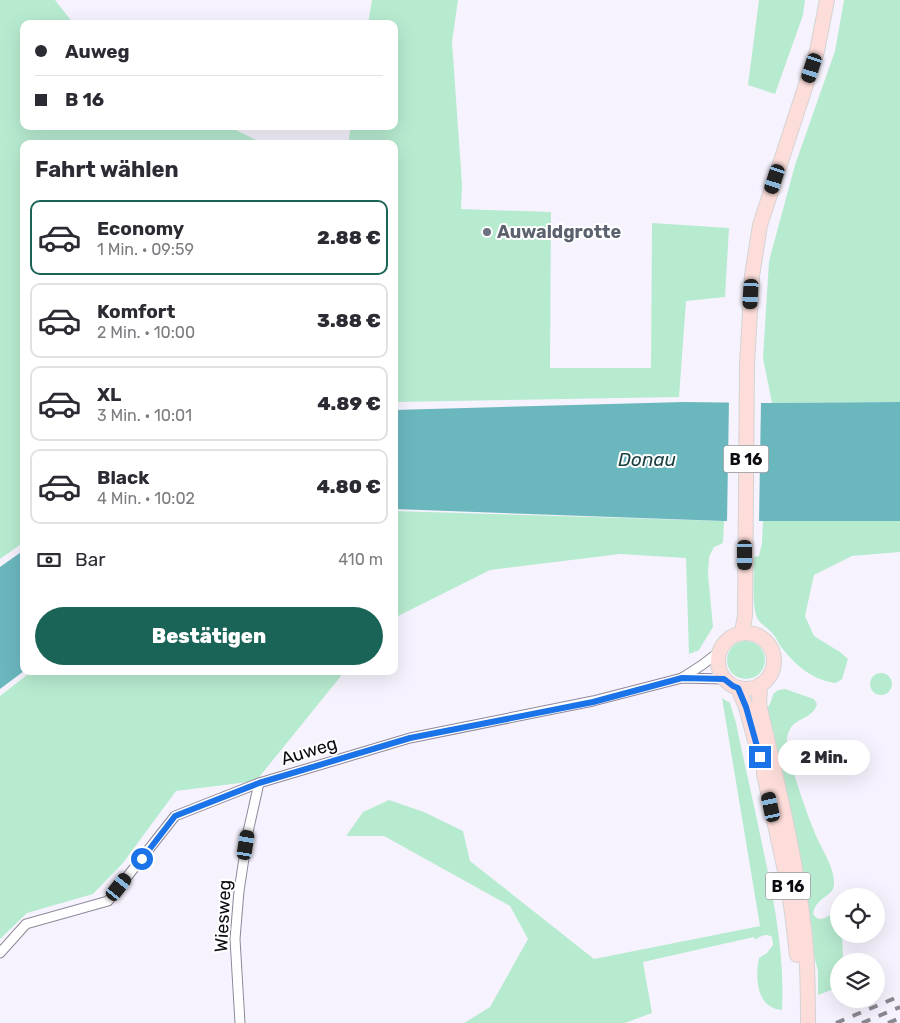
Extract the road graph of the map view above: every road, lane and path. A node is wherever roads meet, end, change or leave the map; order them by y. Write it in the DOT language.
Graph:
graph roads {
  1 [pos="827,0"];
  2 [pos="742,633"];
  3 [pos="719,652"];
  4 [pos="682,678"];
  5 [pos="724,679"];
  6 [pos="760,685"];
  7 [pos="738,688"];
  8 [pos="764,726"];
  9 [pos="764,774"];
  10 [pos="259,783"];
  11 [pos="0,953"];
  12 [pos="803,999"];
  13 [pos="240,1023"];
  14 [pos="798,1023"];
  15 [pos="808,1023"];
  1 -- 2 [label="main road, B 16"];
  2 -- 3 [label="main road"];
  2 -- 6 [label="main road"];
  3 -- 4 [label="street, Auweg"];
  3 -- 5 [label="main road"];
  4 -- 5 [label="street, Auweg"];
  4 -- 10 [label="street, Auweg"];
  5 -- 7 [label="main road"];
  6 -- 7 [label="main road"];
  6 -- 8 [label="main road, B 16"];
  7 -- 9 [label="main road"];
  8 -- 9 [label="main road, B 16"];
  8 -- 12 [label="main road, B 16"];
  9 -- 12 [label="main road, B 16"];
  10 -- 11 [label="street, Auweg"];
  10 -- 13 [label="street, Wiesweg"];
  12 -- 14 [label="main road, B 16"];
  12 -- 15 [label="main road, B 16"];
}
